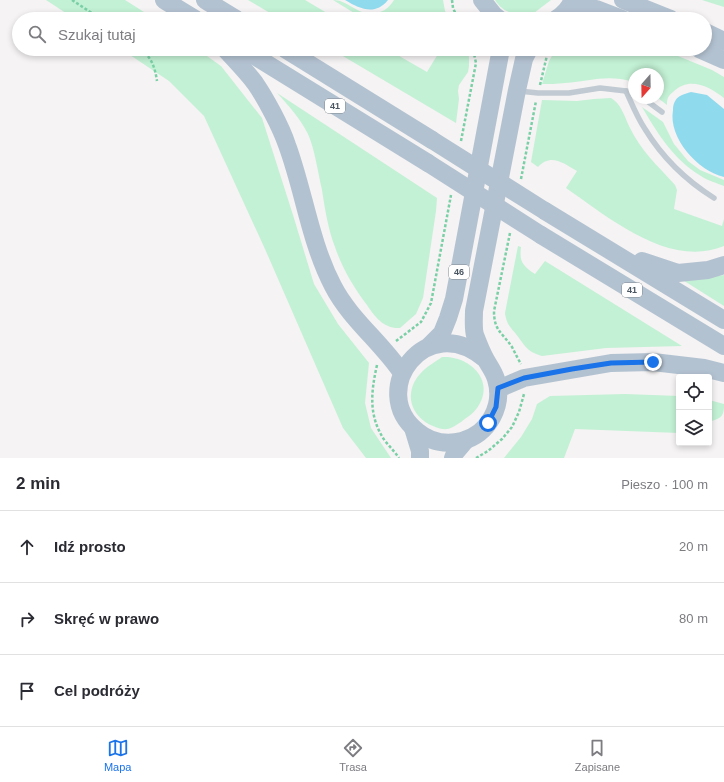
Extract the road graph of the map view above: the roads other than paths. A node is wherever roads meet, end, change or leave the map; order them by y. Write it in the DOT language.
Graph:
graph roads {
  1 [pos="164,0"];
  2 [pos="206,0"];
  3 [pos="482,0"];
  4 [pos="623,0"];
  5 [pos="572,2"];
  6 [pos="183,12"];
  7 [pos="225,12"];
  8 [pos="491,12"];
  9 [pos="564,12"];
  10 [pos="604,12"];
  11 [pos="653,12"];
  12 [pos="712,35"];
  13 [pos="724,41"];
  14 [pos="712,55"];
  15 [pos="231,56"];
  16 [pos="254,56"];
  17 [pos="296,56"];
  18 [pos="500,56"];
  19 [pos="526,56"];
  20 [pos="724,60"];
  21 [pos="516,90"];
  22 [pos="626,91"];
  23 [pos="651,104"];
  24 [pos="662,112"];
  25 [pos="714,198"];
  26 [pos="616,253"];
  27 [pos="724,265"];
  28 [pos="724,320"];
  29 [pos="724,346"];
  30 [pos="428,347"];
  31 [pos="485,360"];
  32 [pos="402,373"];
  33 [pos="724,373"];
  34 [pos="498,388"];
  35 [pos="412,428"];
  36 [pos="466,440"];
  37 [pos="420,458"];
  38 [pos="453,458"];
  1 -- 6 [label="main road"];
  2 -- 7 [label="main road"];
  3 -- 8 [label="main road"];
  4 -- 11 [label="main road"];
  5 -- 9 [label="main road"];
  5 -- 10 [label="main road"];
  12 -- 13 [label="main road"];
  14 -- 20 [label="main road"];
  15 -- 32 [label="main road"];
  16 -- 29 [label="main road, 41, bridge"];
  17 -- 26 [label="main road, 41, bridge"];
  18 -- 30 [label="main road, 46"];
  19 -- 21 [label="main road"];
  21 -- 22 [label="lane"];
  21 -- 31 [label="main road"];
  22 -- 25 [label="lane"];
  23 -- 24 [label="lane"];
  26 -- 27 [label="main road"];
  26 -- 28 [label="main road, 41"];
  30 -- 31 [label="main road, 46"];
  30 -- 32 [label="main road, 46"];
  31 -- 34 [label="main road, 46"];
  32 -- 35 [label="main road"];
  33 -- 34 [label="main road"];
  34 -- 36 [label="main road, 46"];
  35 -- 36 [label="main road, 46"];
  35 -- 37 [label="main road"];
  36 -- 38 [label="main road, 46"];
}
